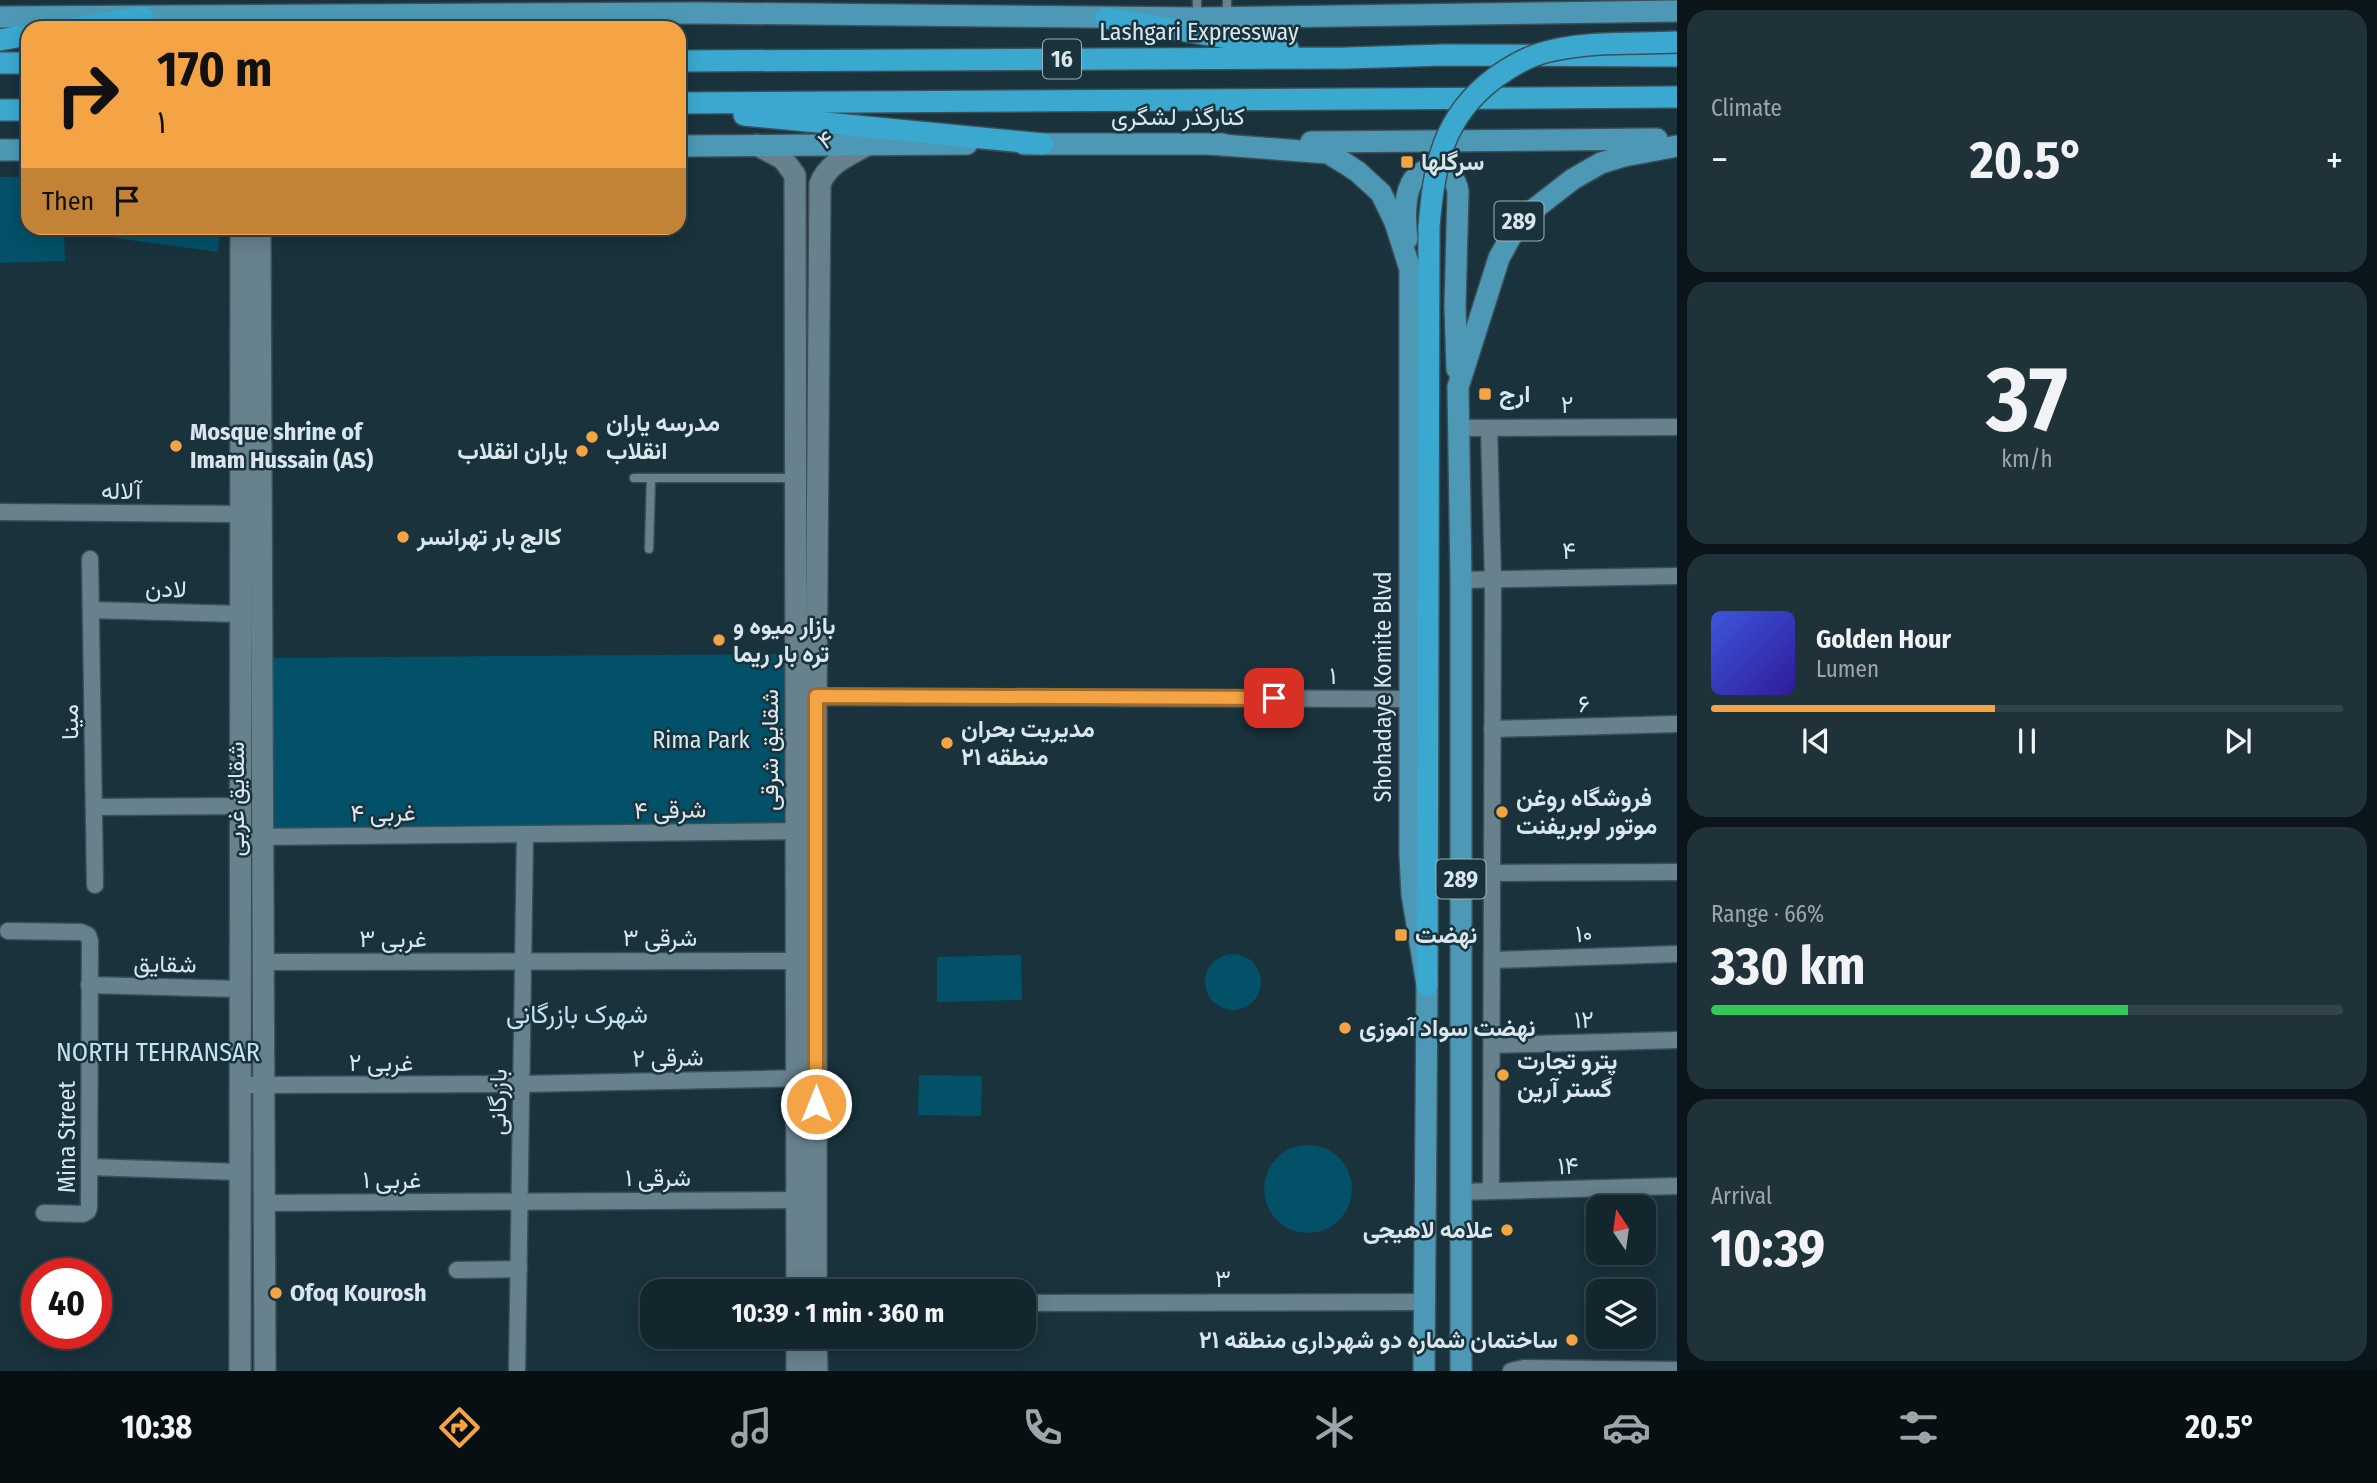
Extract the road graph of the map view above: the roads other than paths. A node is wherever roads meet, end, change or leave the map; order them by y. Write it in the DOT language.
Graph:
graph roads {
  1 [pos="463,0"];
  2 [pos="670,0"];
  3 [pos="1566,0"];
  4 [pos="1197,9"];
  5 [pos="1227,9"];
  6 [pos="1677,11"];
  7 [pos="1548,12"];
  8 [pos="701,13"];
  9 [pos="440,15"];
  10 [pos="143,17"];
  11 [pos="0,18"];
  12 [pos="1106,18"];
  13 [pos="118,21"];
  14 [pos="21,36"];
  15 [pos="0,40"];
  16 [pos="1677,43"];
  17 [pos="1677,56"];
  18 [pos="1346,58"];
  19 [pos="686,61"];
  20 [pos="0,63"];
  21 [pos="21,63"];
  22 [pos="1677,97"];
  23 [pos="686,103"];
  24 [pos="21,110"];
  25 [pos="686,110"];
  26 [pos="0,111"];
  27 [pos="1677,139"];
  28 [pos="1043,144"];
  29 [pos="1209,144"];
  30 [pos="757,145"];
  31 [pos="867,145"];
  32 [pos="686,146"];
  33 [pos="1677,146"];
  34 [pos="0,150"];
  35 [pos="21,150"];
  36 [pos="820,184"];
  37 [pos="241,235"];
  38 [pos="260,235"];
  39 [pos="1410,269"];
  40 [pos="1458,387"];
  41 [pos="1677,427"];
  42 [pos="1457,428"];
  43 [pos="1489,428"];
  44 [pos="251,439"];
  45 [pos="634,478"];
  46 [pos="650,478"];
  47 [pos="796,478"];
  48 [pos="0,512"];
  49 [pos="241,514"];
  50 [pos="649,549"];
  51 [pos="90,559"];
  52 [pos="1677,576"];
  53 [pos="1493,579"];
  54 [pos="1461,580"];
  55 [pos="91,610"];
  56 [pos="241,614"];
  57 [pos="806,697"];
  58 [pos="1409,699"];
  59 [pos="1677,724"];
  60 [pos="1492,729"];
  61 [pos="240,806"];
  62 [pos="94,807"];
  63 [pos="806,831"];
  64 [pos="525,834"];
  65 [pos="240,837"];
  66 [pos="263,837"];
  67 [pos="1677,872"];
  68 [pos="1492,873"];
  69 [pos="95,885"];
  70 [pos="8,931"];
  71 [pos="1677,954"];
  72 [pos="1492,960"];
  73 [pos="523,961"];
  74 [pos="796,961"];
  75 [pos="263,962"];
  76 [pos="89,985"];
  77 [pos="1427,985"];
  78 [pos="240,989"];
  79 [pos="1677,1040"];
  80 [pos="1492,1045"];
  81 [pos="806,1078"];
  82 [pos="522,1084"];
  83 [pos="240,1085"];
  84 [pos="264,1086"];
  85 [pos="89,1167"];
  86 [pos="240,1172"];
  87 [pos="1677,1186"];
  88 [pos="1491,1191"];
  89 [pos="1460,1192"];
  90 [pos="797,1200"];
  91 [pos="520,1202"];
  92 [pos="264,1203"];
  93 [pos="44,1213"];
  94 [pos="519,1269"];
  95 [pos="457,1270"];
  96 [pos="797,1279"];
  97 [pos="815,1279"];
  98 [pos="1423,1302"];
  99 [pos="1036,1303"];
  100 [pos="797,1349"];
  101 [pos="817,1349"];
  102 [pos="1677,1370"];
  103 [pos="240,1371"];
  104 [pos="265,1371"];
  105 [pos="517,1371"];
  106 [pos="797,1371"];
  107 [pos="817,1371"];
  108 [pos="1424,1371"];
  109 [pos="1461,1371"];
  110 [pos="1511,1371"];
  1 -- 9 [label="main road"];
  2 -- 8 [label="main road"];
  3 -- 7 [label="street"];
  4 -- 5 [label="main road"];
  4 -- 12 [label="main road"];
  5 -- 7 [label="main road"];
  6 -- 7 [label="main road"];
  8 -- 9 [label="main road"];
  8 -- 12 [label="main road"];
  9 -- 10 [label="main road"];
  10 -- 11 [label="main road"];
  10 -- 13 [label="highway"];
  12 -- 18 [label="highway"];
  14 -- 15 [label="highway"];
  16 -- 77 [label="highway, bridge"];
  17 -- 18 [label="highway, Lashgari Expressway / 16"];
  18 -- 19 [label="highway, Lashgari Expressway / 16"];
  20 -- 21 [label="highway"];
  22 -- 23 [label="highway, 16"];
  24 -- 26 [label="highway"];
  25 -- 28 [label="highway"];
  27 -- 29 [label="main road, کنارگذر لشگری"];
  28 -- 29 [label="main road, کنارگذر لشگری"];
  28 -- 31 [label="main road, کنارگذر لشگری"];
  29 -- 39 [label="main road, Shohadaye Komite Blvd / 289"];
  30 -- 31 [label="main road, کنارگذر لشگری"];
  30 -- 32 [label="main road, کنارگذر لشگری"];
  30 -- 47 [label="street, شقایق شرقی"];
  31 -- 36 [label="street, ۴"];
  33 -- 40 [label="main road, 289"];
  34 -- 35 [label="main road"];
  36 -- 57 [label="street, شقایق شرقی"];
  37 -- 44 [label="street, شقایق غربی"];
  38 -- 44 [label="street, شقایق غربی"];
  39 -- 40 [label="main road"];
  39 -- 58 [label="main road, Shohadaye Komite Blvd / 289"];
  40 -- 42 [label="main road, 289"];
  41 -- 43 [label="street, ۲"];
  42 -- 43 [label="street, ۲"];
  42 -- 54 [label="main road, 289"];
  43 -- 53 [label="street"];
  44 -- 49 [label="street, شقایق غربی"];
  44 -- 66 [label="street, شقایق غربی"];
  45 -- 46 [label="lane"];
  46 -- 47 [label="lane"];
  46 -- 50 [label="lane"];
  47 -- 57 [label="street, شقایق شرقی"];
  48 -- 49 [label="street, آلاله"];
  49 -- 56 [label="street, شقایق غربی"];
  51 -- 55 [label="street, مینا"];
  52 -- 53 [label="street, ۴"];
  53 -- 54 [label="street, ۴"];
  53 -- 60 [label="street"];
  54 -- 89 [label="main road, 289"];
  55 -- 56 [label="street, لادن"];
  55 -- 62 [label="street, مینا"];
  56 -- 61 [label="street, شقایق غربی"];
  57 -- 58 [label="street, ۱"];
  57 -- 63 [label="street, شقایق شرقی"];
  58 -- 77 [label="main road, Shohadaye Komite Blvd / 289"];
  59 -- 60 [label="street, ۶"];
  60 -- 68 [label="street"];
  61 -- 62 [label="street"];
  61 -- 65 [label="street, شقایق غربی"];
  62 -- 69 [label="street, مینا"];
  63 -- 64 [label="street, ۴ شرقی"];
  63 -- 74 [label="street, شقایق شرقی"];
  63 -- 81 [label="street, شقایق شرقی"];
  64 -- 66 [label="street, ۴ غربی"];
  64 -- 73 [label="street, بازرگانی"];
  65 -- 66 [label="street, ۴ غربی"];
  65 -- 78 [label="street, شقایق غربی"];
  66 -- 75 [label="street, شقایق غربی"];
  67 -- 68 [label="street"];
  68 -- 72 [label="street"];
  70 -- 76 [label="street, Mina Street"];
  71 -- 72 [label="street, ۱۰"];
  72 -- 80 [label="street"];
  73 -- 74 [label="street, ۳ شرقی"];
  73 -- 75 [label="street, ۳ غربی"];
  73 -- 82 [label="street, بازرگانی"];
  74 -- 81 [label="street, شقایق شرقی"];
  75 -- 84 [label="street, شقایق غربی"];
  76 -- 78 [label="street, شقایق"];
  76 -- 85 [label="street, Mina Street"];
  77 -- 98 [label="main road, Shohadaye Komite Blvd / 289"];
  78 -- 83 [label="street, شقایق غربی"];
  79 -- 80 [label="street, ۱۲"];
  80 -- 88 [label="street"];
  81 -- 82 [label="street, ۲ شرقی"];
  81 -- 90 [label="street, شقایق شرقی"];
  81 -- 97 [label="street, شقایق شرقی"];
  82 -- 84 [label="street, ۲ غربی"];
  82 -- 91 [label="street, بازرگانی"];
  83 -- 84 [label="street, ۲ غربی"];
  83 -- 86 [label="street, شقایق غربی"];
  84 -- 92 [label="street, شقایق غربی"];
  85 -- 86 [label="street"];
  85 -- 93 [label="street, Mina Street"];
  86 -- 103 [label="street, شقایق غربی"];
  87 -- 88 [label="street, ۱۴"];
  88 -- 89 [label="street, ۱۴"];
  89 -- 109 [label="main road, 289"];
  90 -- 91 [label="street, ۱ شرقی"];
  90 -- 96 [label="street, شقایق شرقی"];
  91 -- 92 [label="street, ۱ غربی"];
  91 -- 94 [label="street, بازرگانی"];
  92 -- 104 [label="street, شقایق غربی"];
  94 -- 95 [label="street"];
  94 -- 105 [label="street, بازرگانی"];
  98 -- 99 [label="street, ۳"];
  98 -- 108 [label="main road, Shohadaye Komite Blvd / 289"];
  100 -- 106 [label="street"];
  101 -- 107 [label="street"];
  102 -- 110 [label="street"];
}
